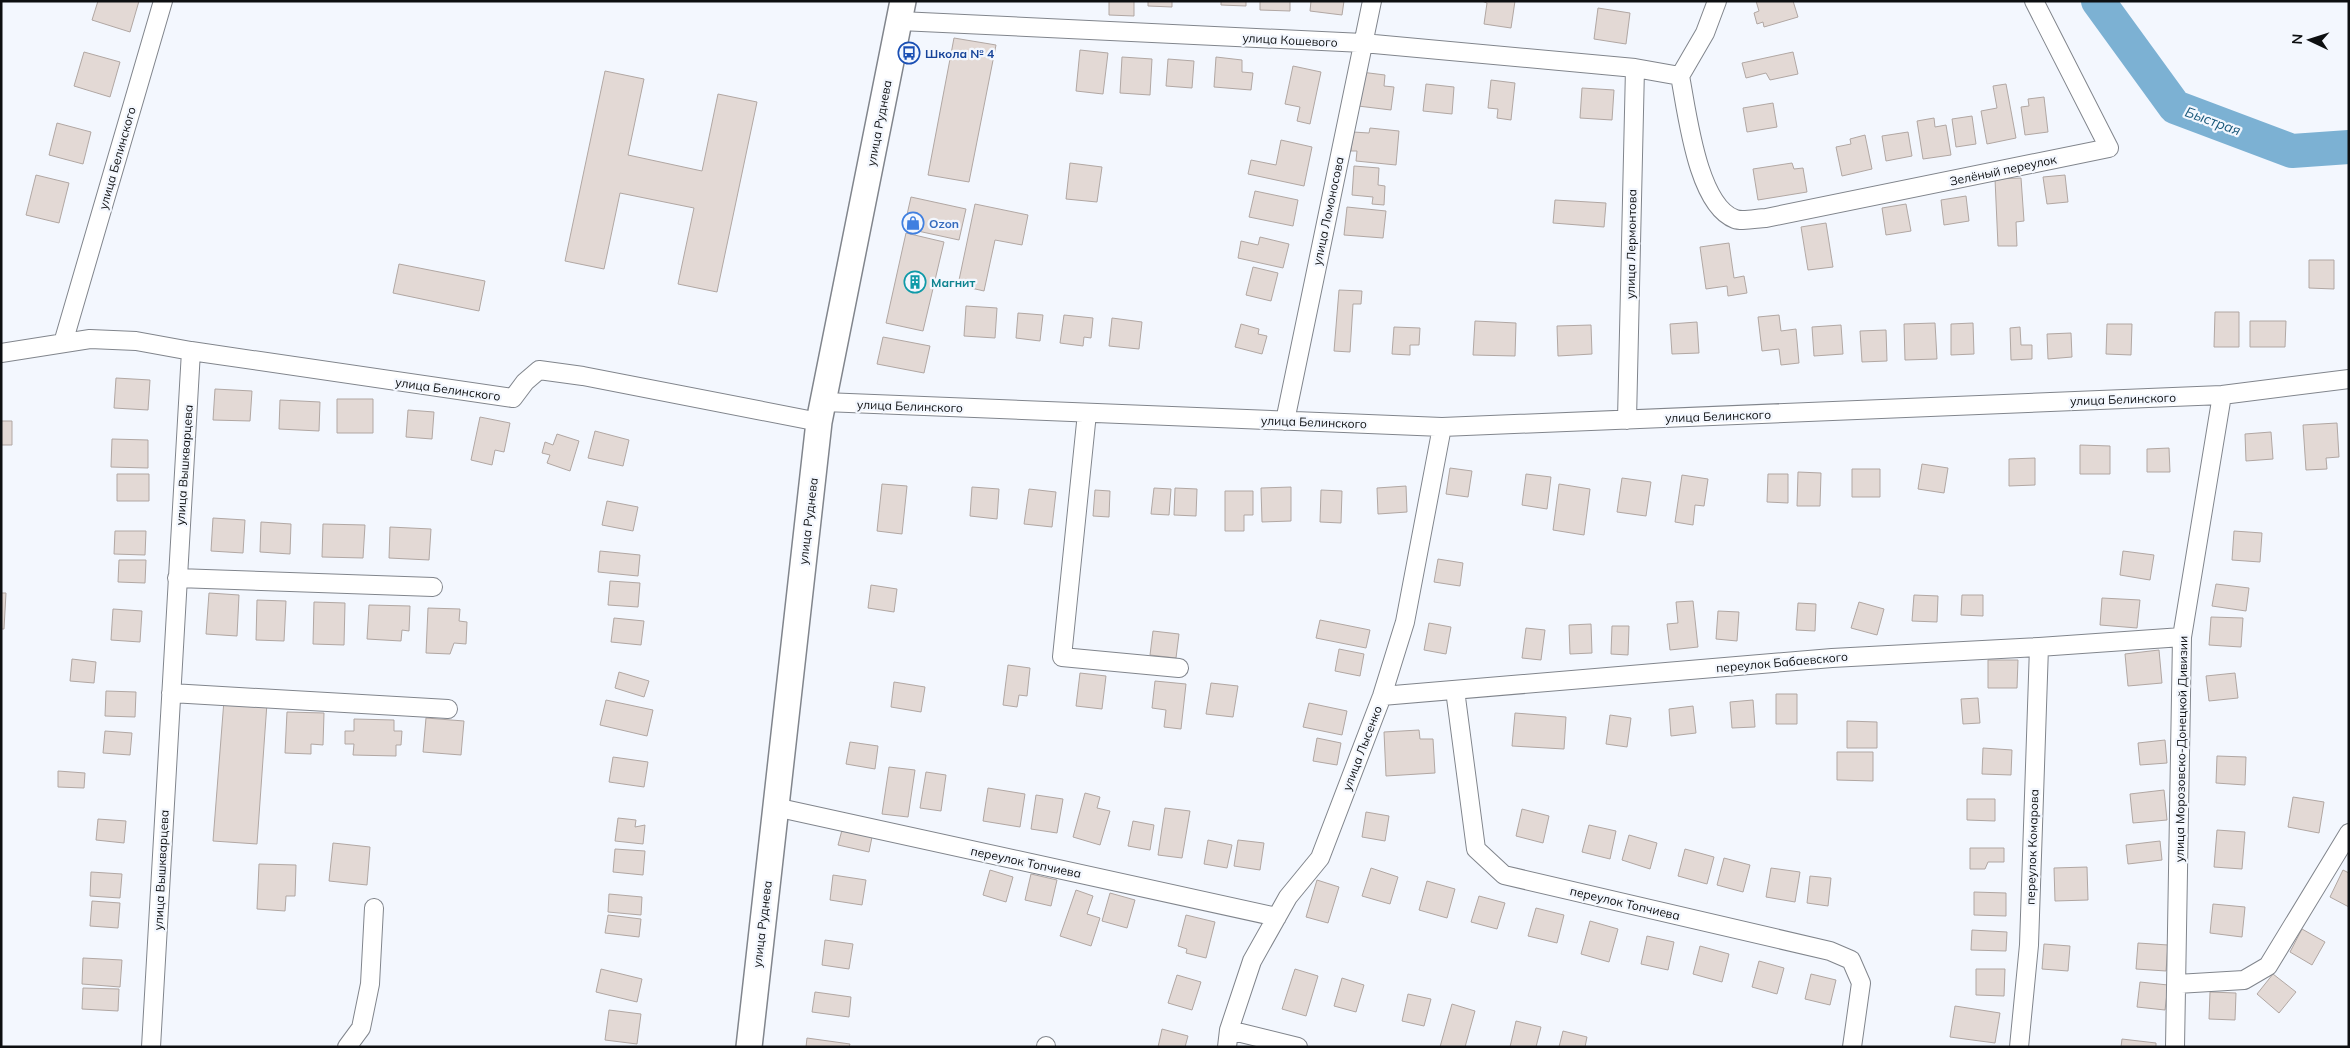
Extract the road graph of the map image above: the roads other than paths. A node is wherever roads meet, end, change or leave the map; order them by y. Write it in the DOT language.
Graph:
graph roads {
  1 [pos="163,1"];
  2 [pos="1372,1"];
  3 [pos="1717,1"];
  4 [pos="2034,1"];
  5 [pos="901,11"];
  6 [pos="1363,43"];
  7 [pos="1635,68"];
  8 [pos="1680,76"];
  9 [pos="63,343"];
  10 [pos="191,351"];
  11 [pos="1,353"];
  12 [pos="2349,379"];
  13 [pos="2222,395"];
  14 [pos="821,412"];
  15 [pos="1087,413"];
  16 [pos="1627,420"];
  17 [pos="1285,421"];
  18 [pos="1442,427"];
  19 [pos="177,578"];
  20 [pos="433,587"];
  21 [pos="2182,637"];
  22 [pos="2039,647"];
  23 [pos="1179,668"];
  24 [pos="1455,690"];
  25 [pos="171,693"];
  26 [pos="1382,696"];
  27 [pos="448,709"];
  28 [pos="775,807"];
  29 [pos="2349,834"];
  30 [pos="374,908"];
  31 [pos="1277,917"];
  32 [pos="2177,984"];
  33 [pos="1228,1039"];
  34 [pos="150,1047"];
  35 [pos="347,1047"];
  36 [pos="749,1047"];
  37 [pos="1298,1047"];
  38 [pos="1852,1047"];
  39 [pos="2019,1047"];
  40 [pos="2175,1047"];
  1 -- 9 [label="street, улица Белинского"];
  2 -- 6 [label="street, улица Ломоносова"];
  3 -- 8 [label="street"];
  4 -- 8 [label="street, Зелёный переулок"];
  5 -- 6 [label="street, улица Кошевого"];
  5 -- 14 [label="street, улица Руднева"];
  6 -- 7 [label="street, улица Кошевого"];
  6 -- 17 [label="street, улица Ломоносова"];
  7 -- 8 [label="street, улица Кошевого"];
  7 -- 16 [label="street, улица Лермонтова"];
  9 -- 10 [label="street, улица Белинского"];
  9 -- 11 [label="street, улица Белинского"];
  10 -- 14 [label="street, улица Белинского"];
  10 -- 19 [label="street, улица Вышкварцева"];
  12 -- 13 [label="street, улица Белинского"];
  13 -- 16 [label="street, улица Белинского"];
  13 -- 21 [label="street, улица Морозовско-Донецкой Дивизии"];
  14 -- 15 [label="street, улица Белинского"];
  14 -- 28 [label="street, улица Руднева"];
  15 -- 17 [label="street, улица Белинского"];
  15 -- 23 [label="street"];
  16 -- 18 [label="street, улица Белинского"];
  17 -- 18 [label="street, улица Белинского"];
  18 -- 26 [label="street, улица Лысенко"];
  19 -- 20 [label="street"];
  19 -- 25 [label="street, улица Вышкварцева"];
  21 -- 22 [label="street, переулок Бабаевского"];
  21 -- 32 [label="street, улица Морозовско-Донецкой Дивизии"];
  22 -- 24 [label="street, переулок Бабаевского"];
  22 -- 39 [label="street, переулок Комарова"];
  24 -- 26 [label="street, переулок Бабаевского"];
  24 -- 38 [label="street, переулок Топчиева"];
  25 -- 27 [label="street"];
  25 -- 34 [label="street, улица Вышкварцева"];
  26 -- 31 [label="street, улица Лысенко"];
  28 -- 31 [label="street, переулок Топчиева"];
  28 -- 36 [label="street, улица Руднева"];
  29 -- 32 [label="street"];
  30 -- 35 [label="street"];
  31 -- 33 [label="street, улица Лысенко"];
  32 -- 40 [label="street, улица Морозовско-Донецкой Дивизии"];
  33 -- 37 [label="street"];
}
